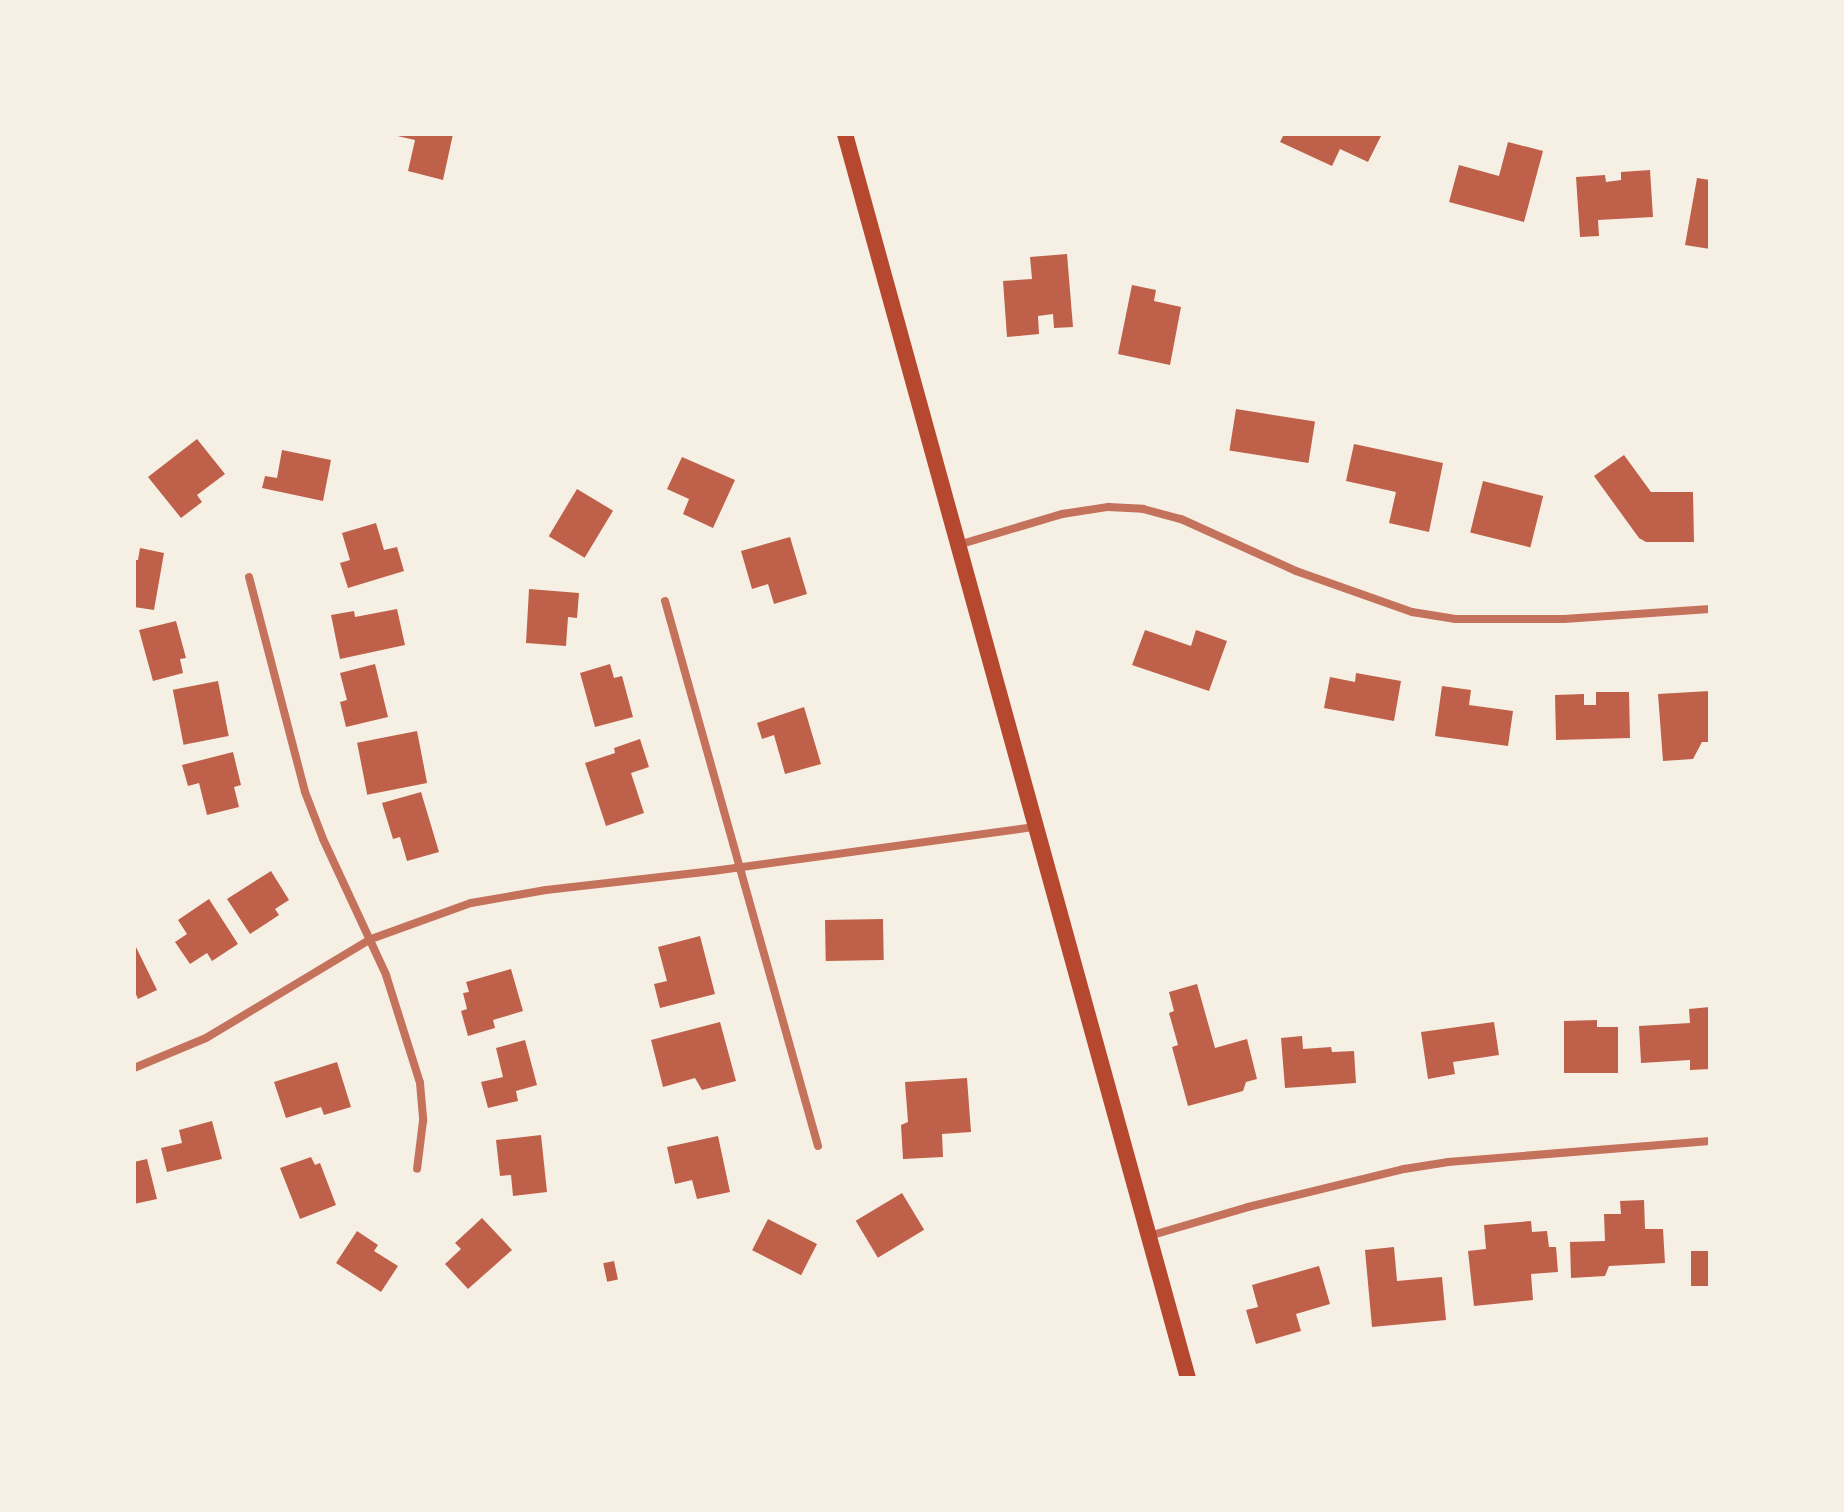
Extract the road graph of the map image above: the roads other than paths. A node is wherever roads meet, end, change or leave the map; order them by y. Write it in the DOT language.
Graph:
graph roads {
  1 [pos="845,134"];
  2 [pos="958,545"];
  3 [pos="249,577"];
  4 [pos="665,601"];
  5 [pos="1710,609"];
  6 [pos="1035,827"];
  7 [pos="738,868"];
  8 [pos="371,939"];
  9 [pos="134,1068"];
  10 [pos="1710,1141"];
  11 [pos="818,1146"];
  12 [pos="417,1169"];
  13 [pos="1149,1236"];
  14 [pos="1188,1378"];
  1 -- 2 [label="main road"];
  2 -- 5 [label="street"];
  2 -- 6 [label="main road"];
  3 -- 8 [label="street"];
  4 -- 7 [label="street"];
  6 -- 7 [label="street"];
  6 -- 13 [label="main road"];
  7 -- 8 [label="street"];
  7 -- 11 [label="street"];
  8 -- 9 [label="street"];
  8 -- 12 [label="street"];
  10 -- 13 [label="street"];
  13 -- 14 [label="main road"];
}
